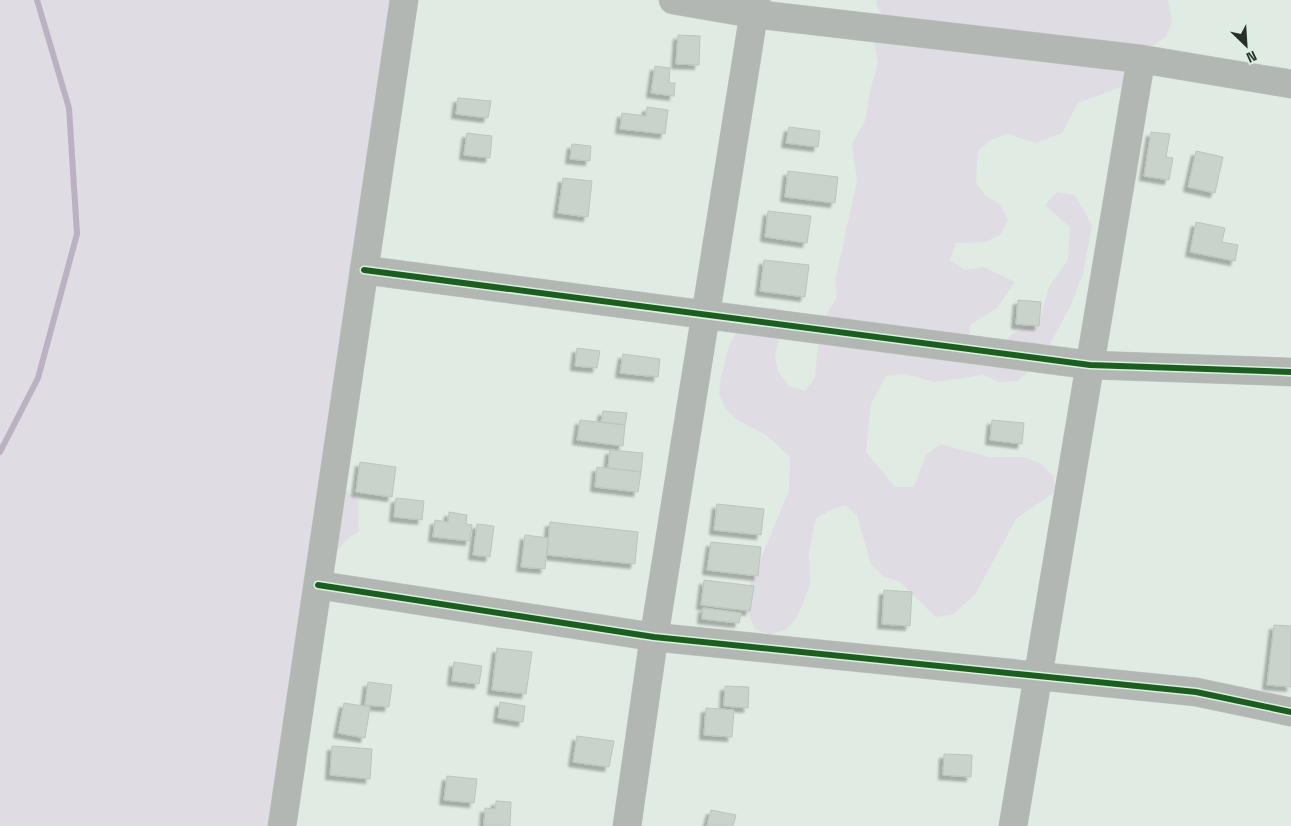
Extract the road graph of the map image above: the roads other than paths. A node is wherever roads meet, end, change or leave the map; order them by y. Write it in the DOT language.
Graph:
graph roads {
  1 [pos="404,0"];
  2 [pos="673,0"];
  3 [pos="755,7"];
  4 [pos="1141,59"];
  5 [pos="1291,84"];
  6 [pos="364,270"];
  7 [pos="706,315"];
  8 [pos="1090,365"];
  9 [pos="1291,372"];
  10 [pos="318,584"];
  11 [pos="654,636"];
  12 [pos="1039,676"];
  13 [pos="1291,712"];
  14 [pos="282,826"];
  15 [pos="627,826"];
  16 [pos="1013,826"];
  1 -- 6 [label="street"];
  2 -- 3 [label="street"];
  3 -- 4 [label="street"];
  3 -- 7 [label="street"];
  4 -- 5 [label="street"];
  4 -- 8 [label="street"];
  6 -- 7 [label="street"];
  6 -- 10 [label="street"];
  7 -- 8 [label="street"];
  7 -- 11 [label="street"];
  8 -- 9 [label="street"];
  8 -- 12 [label="street"];
  10 -- 11 [label="street"];
  10 -- 14 [label="street"];
  11 -- 12 [label="street"];
  11 -- 15 [label="street"];
  12 -- 13 [label="street"];
  12 -- 16 [label="street"];
}
